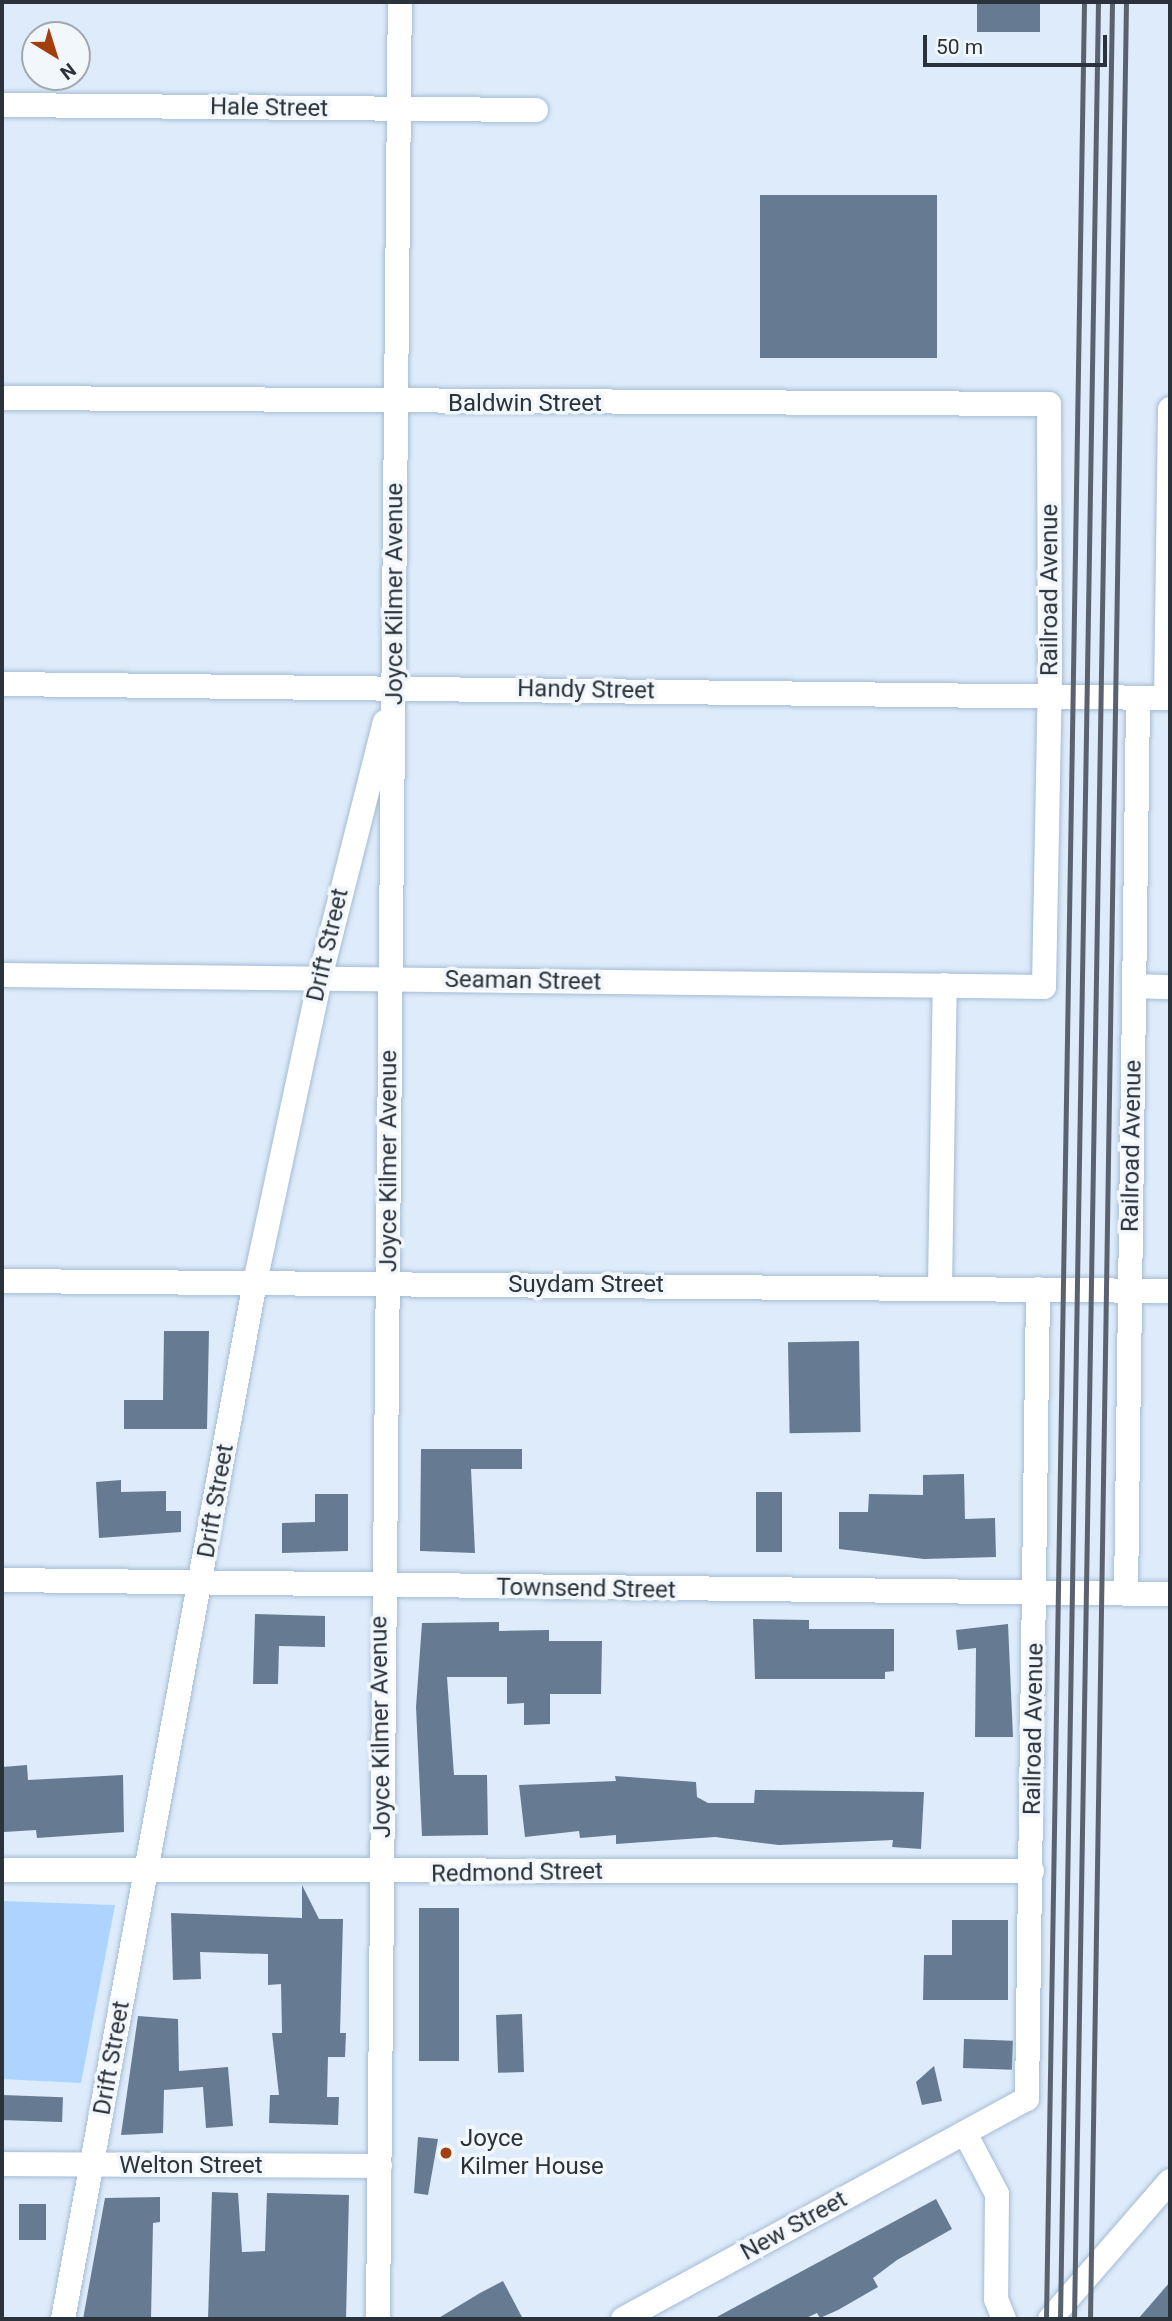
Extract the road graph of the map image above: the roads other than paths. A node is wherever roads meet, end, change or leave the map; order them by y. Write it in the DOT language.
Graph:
graph roads {
  1 [pos="400,2"];
  2 [pos="2,105"];
  3 [pos="399,109"];
  4 [pos="536,110"];
  5 [pos="2,398"];
  6 [pos="397,403"];
  7 [pos="1049,404"];
  8 [pos="1170,410"];
  9 [pos="2,684"];
  10 [pos="394,687"];
  11 [pos="1050,696"];
  12 [pos="1138,698"];
  13 [pos="1168,698"];
  14 [pos="2,975"];
  15 [pos="320,978"];
  16 [pos="390,981"];
  17 [pos="945,985"];
  18 [pos="1134,986"];
  19 [pos="1044,987"];
  20 [pos="1170,987"];
  21 [pos="2,1281"];
  22 [pos="388,1284"];
  23 [pos="254,1287"];
  24 [pos="940,1287"];
  25 [pos="1038,1289"];
  26 [pos="1130,1291"];
  27 [pos="1170,1291"];
  28 [pos="2,1580"];
  29 [pos="201,1581"];
  30 [pos="381,1586"];
  31 [pos="1126,1594"];
  32 [pos="1170,1594"];
  33 [pos="1035,1595"];
  34 [pos="2,1870"];
  35 [pos="1032,1871"];
  36 [pos="144,1873"];
  37 [pos="382,1874"];
  38 [pos="965,2133"];
  39 [pos="2,2164"];
  40 [pos="93,2165"];
  41 [pos="380,2166"];
  42 [pos="1170,2181"];
  43 [pos="63,2319"];
  44 [pos="378,2319"];
  45 [pos="623,2319"];
  46 [pos="1004,2319"];
  47 [pos="1050,2319"];
  1 -- 3 [label="street, Joyce Kilmer Avenue"];
  2 -- 3 [label="street, Hale Street"];
  3 -- 4 [label="street, Hale Street"];
  3 -- 6 [label="street, Joyce Kilmer Avenue"];
  5 -- 6 [label="street, Baldwin Street"];
  6 -- 7 [label="street, Baldwin Street"];
  6 -- 10 [label="street, Joyce Kilmer Avenue"];
  7 -- 11 [label="street, Railroad Avenue"];
  8 -- 13 [label="street"];
  9 -- 10 [label="street, Handy Street"];
  10 -- 11 [label="street, Handy Street"];
  10 -- 15 [label="street, Drift Street"];
  10 -- 16 [label="street, Joyce Kilmer Avenue"];
  11 -- 12 [label="street, Handy Street"];
  11 -- 19 [label="street, Railroad Avenue"];
  12 -- 13 [label="street, Handy Street"];
  12 -- 18 [label="street, Railroad Avenue"];
  14 -- 15 [label="street, Seaman Street"];
  15 -- 16 [label="street, Seaman Street"];
  15 -- 23 [label="street, Drift Street"];
  16 -- 17 [label="street, Seaman Street"];
  16 -- 22 [label="street, Joyce Kilmer Avenue"];
  17 -- 19 [label="street, Seaman Street"];
  17 -- 24 [label="street"];
  18 -- 20 [label="street"];
  18 -- 26 [label="street, Railroad Avenue"];
  21 -- 23 [label="street, Suydam Street"];
  22 -- 23 [label="street, Suydam Street"];
  22 -- 24 [label="street, Suydam Street"];
  22 -- 30 [label="street, Joyce Kilmer Avenue"];
  23 -- 29 [label="street, Drift Street"];
  24 -- 25 [label="street, Suydam Street"];
  25 -- 26 [label="street, Suydam Street"];
  25 -- 33 [label="street, Railroad Avenue"];
  26 -- 27 [label="street, Suydam Street"];
  26 -- 31 [label="street, Railroad Avenue"];
  28 -- 29 [label="street, Townsend Street"];
  29 -- 30 [label="street, Townsend Street"];
  29 -- 36 [label="street, Drift Street"];
  30 -- 33 [label="street, Townsend Street"];
  30 -- 37 [label="street, Joyce Kilmer Avenue"];
  31 -- 32 [label="street, Townsend Street"];
  31 -- 33 [label="street, Townsend Street"];
  33 -- 35 [label="street, Railroad Avenue"];
  34 -- 36 [label="street, Redmond Street"];
  35 -- 37 [label="street, Redmond Street"];
  35 -- 38 [label="street, Railroad Avenue"];
  36 -- 37 [label="street, Redmond Street"];
  36 -- 40 [label="street, Drift Street"];
  37 -- 41 [label="street, Joyce Kilmer Avenue"];
  38 -- 45 [label="street, New Street"];
  38 -- 46 [label="street"];
  39 -- 40 [label="street, Welton Street"];
  40 -- 41 [label="street, Welton Street"];
  40 -- 43 [label="street, Drift Street"];
  41 -- 44 [label="street, Joyce Kilmer Avenue"];
  42 -- 47 [label="street"];
}
